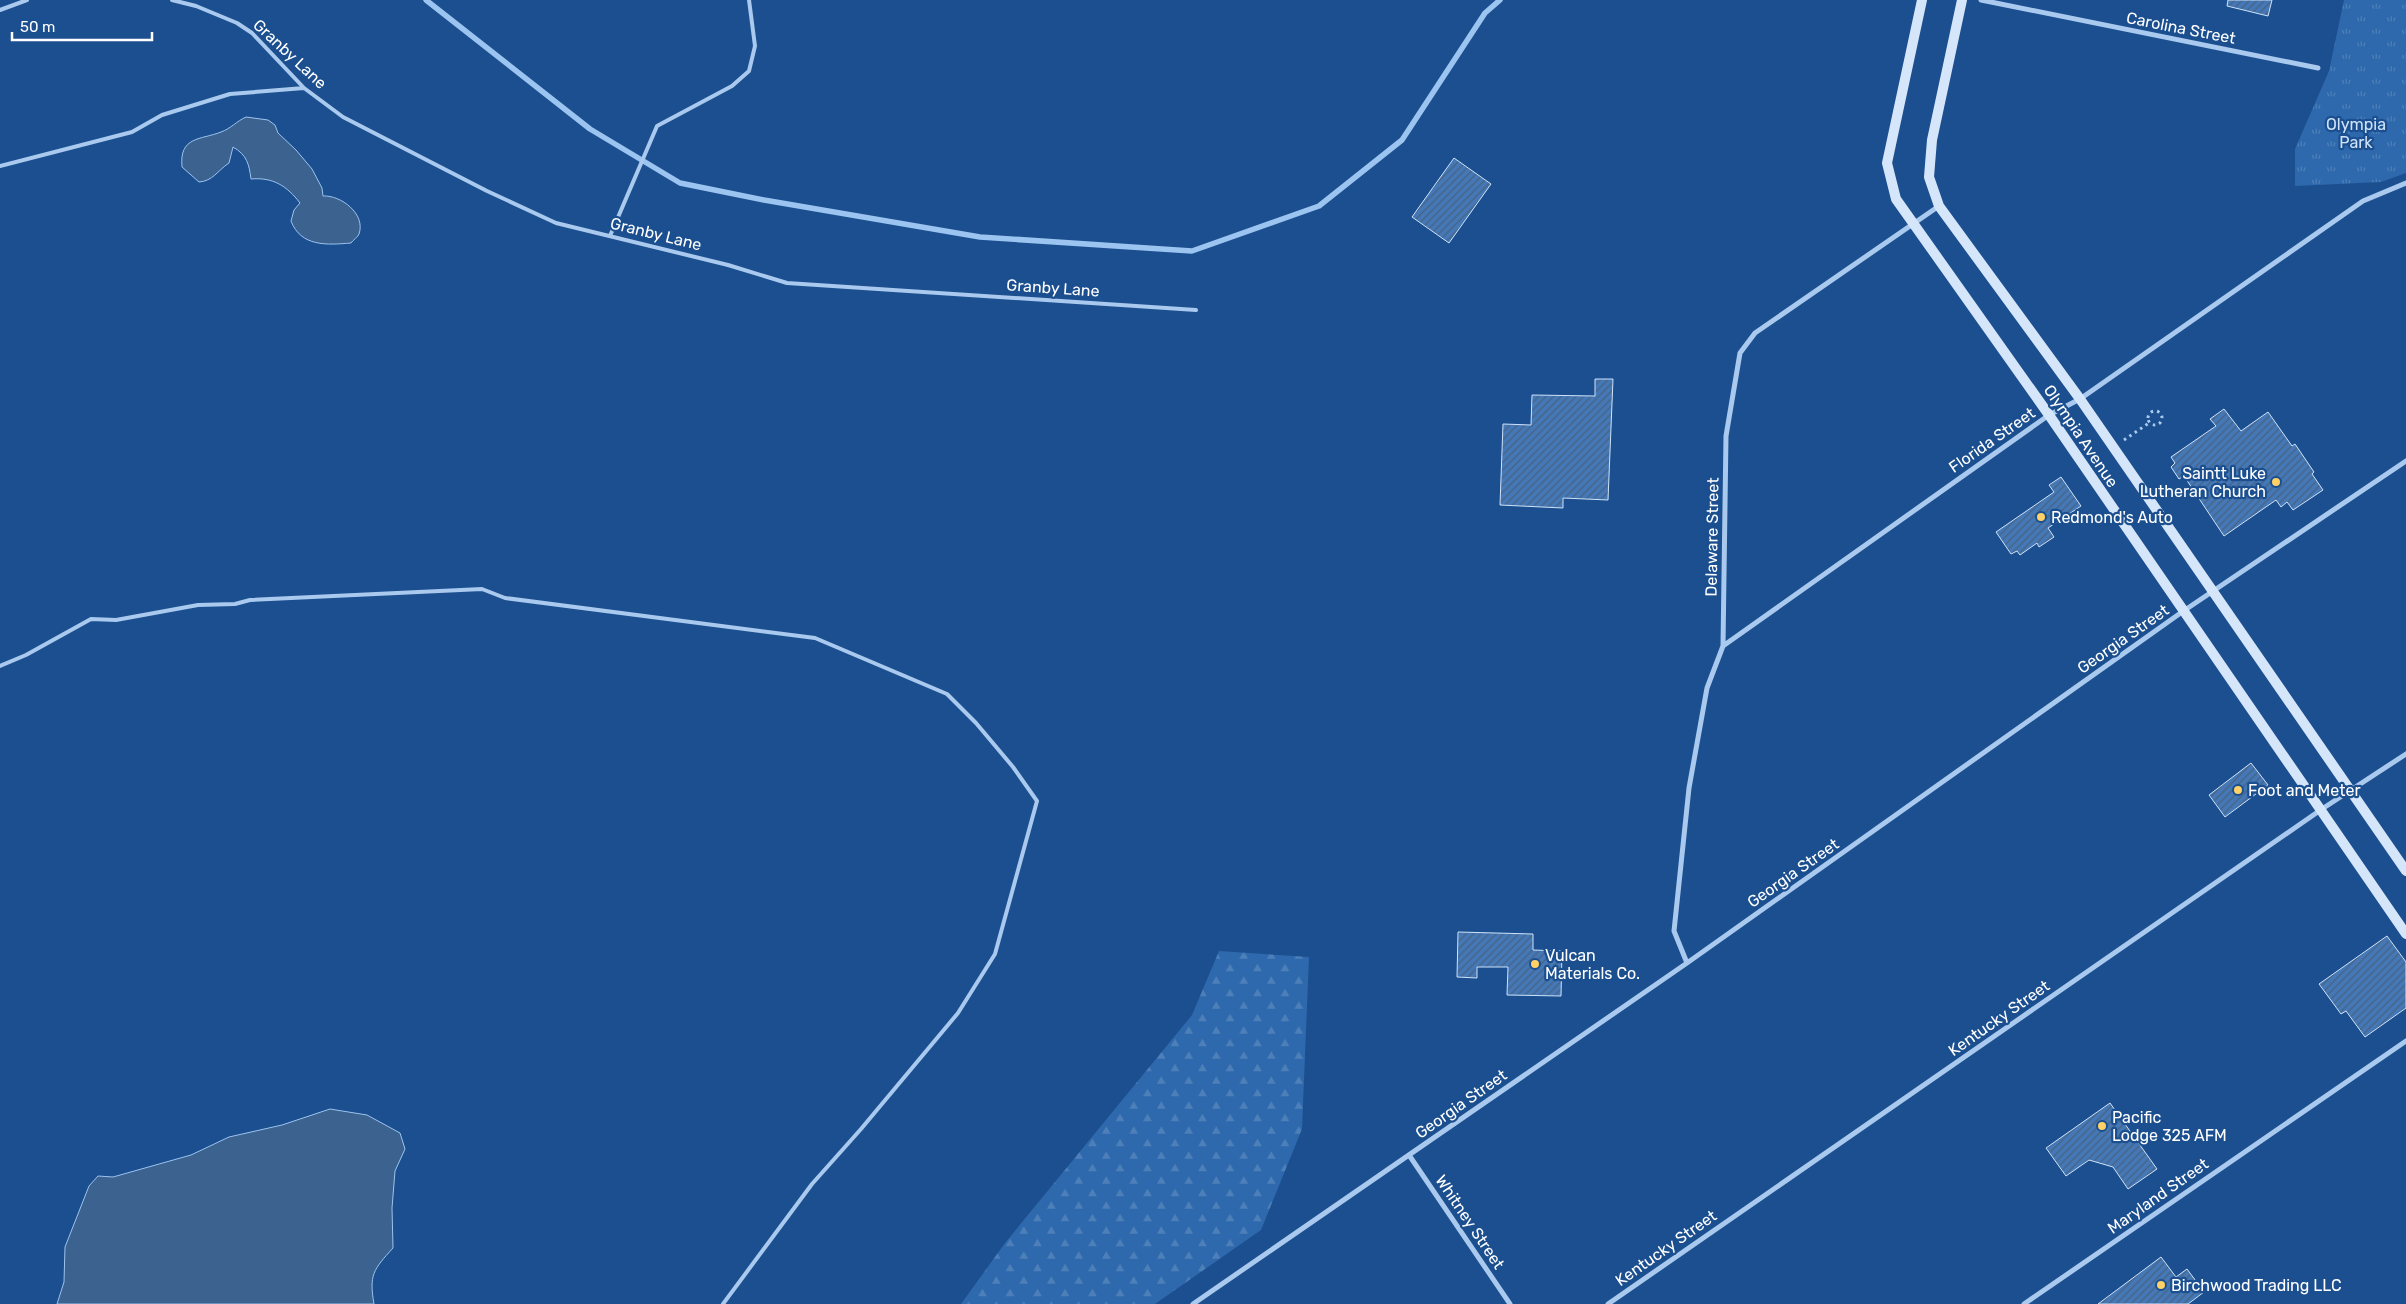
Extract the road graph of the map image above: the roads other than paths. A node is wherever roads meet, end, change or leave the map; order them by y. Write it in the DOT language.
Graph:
graph roads {
  1 [pos="27,0"];
  2 [pos="172,0"];
  3 [pos="749,0"];
  4 [pos="1922,0"];
  5 [pos="1962,0"];
  6 [pos="1981,0"];
  7 [pos="0,10"];
  8 [pos="2318,68"];
  9 [pos="304,88"];
  10 [pos="0,166"];
  11 [pos="2406,183"];
  12 [pos="1939,206"];
  13 [pos="1914,223"];
  14 [pos="610,236"];
  15 [pos="1196,310"];
  16 [pos="2080,399"];
  17 [pos="2049,415"];
  18 [pos="2406,461"];
  19 [pos="2213,593"];
  20 [pos="2182,612"];
  21 [pos="1723,646"];
  22 [pos="0,666"];
  23 [pos="2406,754"];
  24 [pos="2350,791"];
  25 [pos="2322,809"];
  26 [pos="2406,871"];
  27 [pos="2406,934"];
  28 [pos="1687,963"];
  29 [pos="2406,1041"];
  30 [pos="1409,1155"];
  31 [pos="723,1304"];
  32 [pos="1193,1304"];
  33 [pos="1510,1304"];
  34 [pos="1608,1304"];
  35 [pos="2024,1304"];
  1 -- 7 [label="lane"];
  2 -- 9 [label="lane, Granby Lane"];
  3 -- 14 [label="lane"];
  4 -- 13 [label="main road, Olympia Avenue"];
  5 -- 12 [label="main road, Olympia Avenue"];
  6 -- 8 [label="street, Carolina Street"];
  9 -- 10 [label="lane"];
  9 -- 14 [label="lane, Granby Lane"];
  11 -- 16 [label="street, Florida Street"];
  12 -- 13 [label="street, Delaware Street"];
  12 -- 16 [label="main road, Olympia Avenue"];
  13 -- 17 [label="main road, Olympia Avenue"];
  13 -- 21 [label="street, Delaware Street"];
  14 -- 15 [label="lane, Granby Lane"];
  16 -- 17 [label="street, Florida Street"];
  16 -- 19 [label="main road, Olympia Avenue"];
  17 -- 20 [label="main road, Olympia Avenue"];
  17 -- 21 [label="street, Florida Street"];
  18 -- 19 [label="street, Georgia Street"];
  19 -- 20 [label="street, Georgia Street"];
  19 -- 24 [label="main road, Olympia Avenue"];
  20 -- 25 [label="main road, Olympia Avenue"];
  20 -- 28 [label="street, Georgia Street"];
  21 -- 28 [label="street, Delaware Street"];
  22 -- 31 [label="lane"];
  23 -- 24 [label="street, Kentucky Street"];
  24 -- 25 [label="street, Kentucky Street"];
  24 -- 26 [label="main road, Olympia Avenue"];
  25 -- 27 [label="main road, Olympia Avenue"];
  25 -- 34 [label="street, Kentucky Street"];
  28 -- 30 [label="street, Georgia Street"];
  29 -- 35 [label="street, Maryland Street"];
  30 -- 32 [label="street, Georgia Street"];
  30 -- 33 [label="street, Whitney Street"];
}
